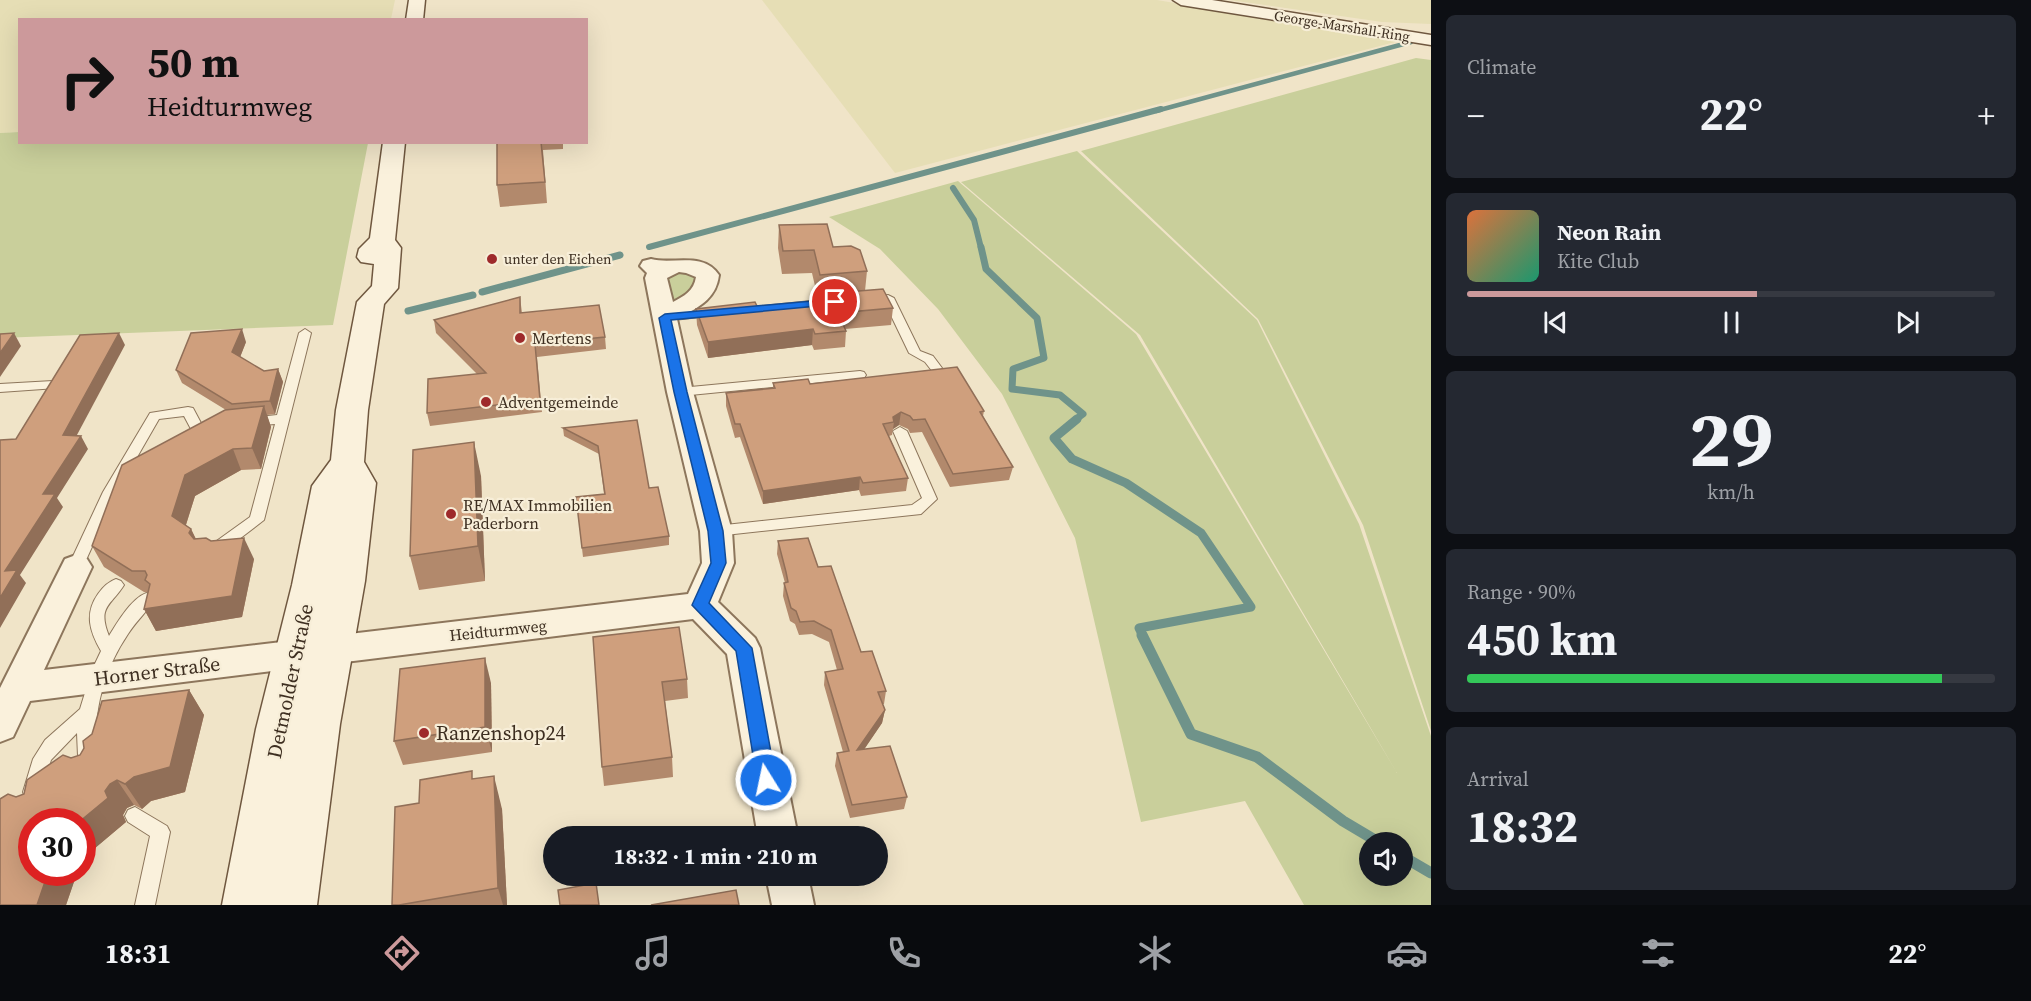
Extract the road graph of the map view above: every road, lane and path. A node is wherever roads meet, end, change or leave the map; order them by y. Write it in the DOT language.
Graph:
graph roads {
  1 [pos="417,0"];
  2 [pos="1181,0"];
  3 [pos="414,18"];
  4 [pos="1431,40"];
  5 [pos="394,144"];
  6 [pos="867,300"];
  7 [pos="835,302"];
  8 [pos="665,317"];
  9 [pos="305,333"];
  10 [pos="936,368"];
  11 [pos="860,375"];
  12 [pos="53,385"];
  13 [pos="0,387"];
  14 [pos="680,392"];
  15 [pos="284,419"];
  16 [pos="900,431"];
  17 [pos="716,531"];
  18 [pos="209,554"];
  19 [pos="76,567"];
  20 [pos="116,585"];
  21 [pos="148,597"];
  22 [pos="700,605"];
  23 [pos="314,650"];
  24 [pos="98,680"];
  25 [pos="18,688"];
  26 [pos="0,726"];
  27 [pos="90,773"];
  28 [pos="36,808"];
  29 [pos="135,816"];
  30 [pos="776,826"];
  31 [pos="790,886"];
  32 [pos="145,905"];
  33 [pos="247,905"];
  34 [pos="292,905"];
  35 [pos="793,905"];
  1 -- 3 [label="main road"];
  2 -- 4 [label="main road, George-Marshall-Ring"];
  5 -- 23 [label="main road, Detmolder Straße"];
  6 -- 10 [label="lane"];
  7 -- 8 [label="lane"];
  8 -- 8 [label="street"];
  8 -- 14 [label="street"];
  9 -- 15 [label="lane"];
  11 -- 14 [label="lane"];
  12 -- 13 [label="lane"];
  14 -- 17 [label="street"];
  15 -- 18 [label="lane"];
  15 -- 19 [label="lane"];
  16 -- 17 [label="lane"];
  17 -- 22 [label="street"];
  19 -- 25 [label="street"];
  20 -- 24 [label="lane"];
  21 -- 24 [label="lane"];
  22 -- 23 [label="street, Heidturmweg"];
  22 -- 30 [label="street"];
  23 -- 24 [label="street, Horner Straße"];
  23 -- 33 [label="main road, Detmolder Straße"];
  23 -- 34 [label="main road, Detmolder Straße"];
  24 -- 25 [label="street, Horner Straße"];
  24 -- 27 [label="lane"];
  24 -- 28 [label="lane"];
  25 -- 26 [label="street"];
  29 -- 32 [label="lane"];
  31 -- 35 [label="street"];
}
